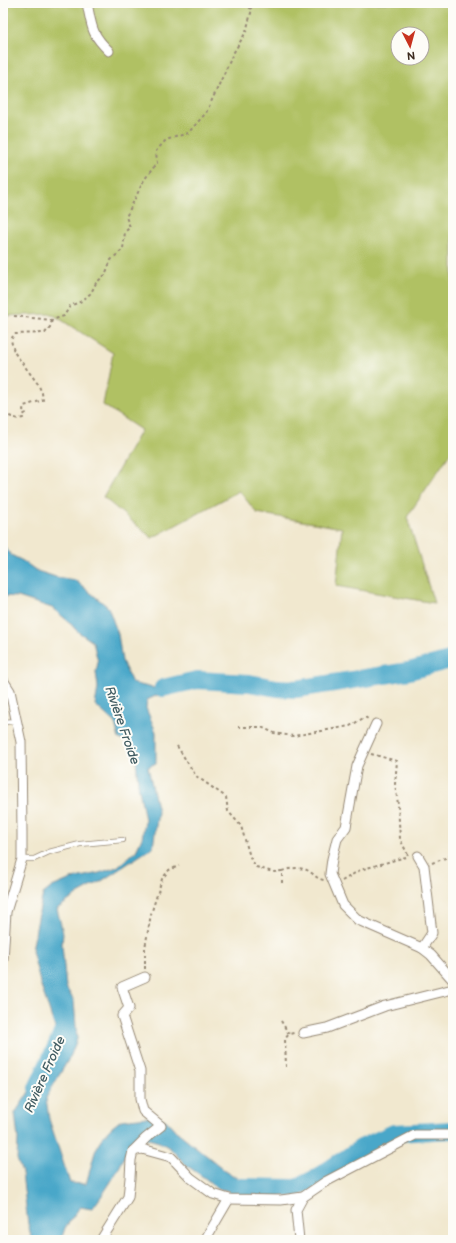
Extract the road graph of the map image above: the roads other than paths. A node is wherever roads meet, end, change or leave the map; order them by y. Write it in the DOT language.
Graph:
graph roads {
  1 [pos="87,3"];
  2 [pos="108,51"];
  3 [pos="3,680"];
  4 [pos="17,721"];
  5 [pos="3,722"];
  6 [pos="376,724"];
  7 [pos="123,840"];
  8 [pos="414,856"];
  9 [pos="22,859"];
  10 [pos="422,948"];
  11 [pos="3,960"];
  12 [pos="145,977"];
  13 [pos="453,980"];
  14 [pos="453,989"];
  15 [pos="303,1033"];
  16 [pos="453,1135"];
  17 [pos="133,1151"];
  18 [pos="303,1198"];
  19 [pos="228,1199"];
  20 [pos="101,1240"];
  21 [pos="205,1240"];
  22 [pos="299,1240"];
  1 -- 2 [label="street"];
  3 -- 4 [label="street"];
  4 -- 5 [label="lane"];
  4 -- 9 [label="street"];
  6 -- 10 [label="street"];
  7 -- 9 [label="lane"];
  8 -- 10 [label="street"];
  9 -- 11 [label="street"];
  10 -- 13 [label="street"];
  12 -- 17 [label="street"];
  14 -- 15 [label="street"];
  16 -- 18 [label="street"];
  17 -- 19 [label="street"];
  17 -- 20 [label="street"];
  18 -- 19 [label="street"];
  18 -- 22 [label="street"];
  19 -- 21 [label="street"];
}
